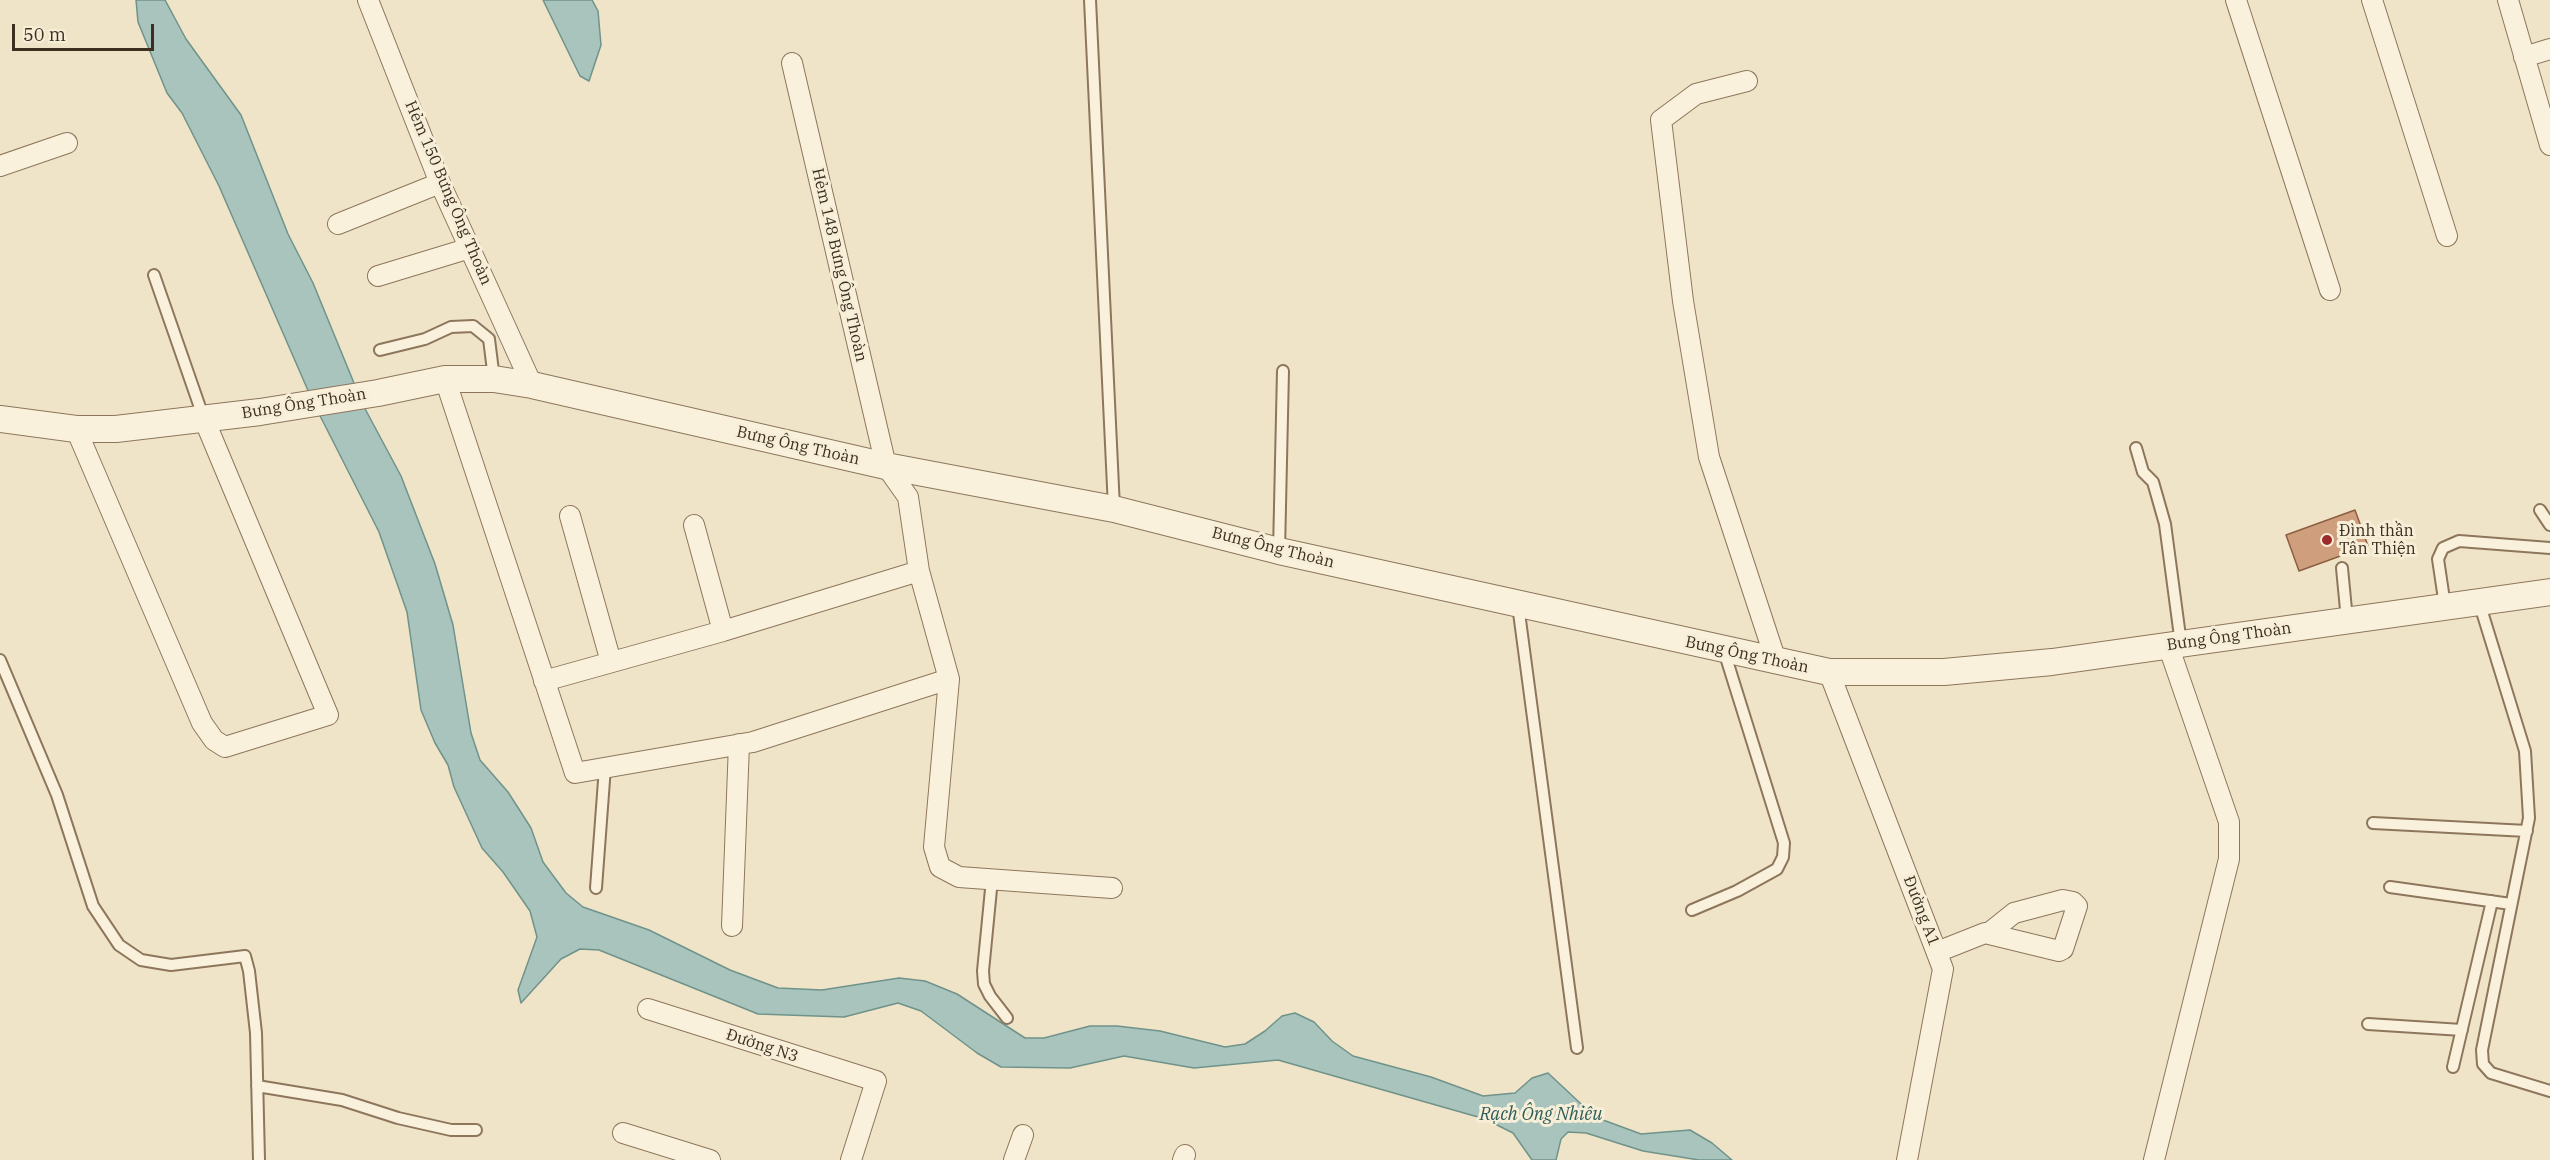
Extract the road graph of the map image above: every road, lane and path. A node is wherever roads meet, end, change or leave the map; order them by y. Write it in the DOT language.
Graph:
graph roads {
  1 [pos="368,0"];
  2 [pos="1089,0"];
  3 [pos="2236,0"];
  4 [pos="2372,0"];
  5 [pos="2508,0"];
  6 [pos="2550,49"];
  7 [pos="2524,57"];
  8 [pos="792,63"];
  9 [pos="1747,81"];
  10 [pos="66,143"];
  11 [pos="2550,145"];
  12 [pos="0,166"];
  13 [pos="440,183"];
  14 [pos="338,224"];
  15 [pos="2447,236"];
  16 [pos="470,248"];
  17 [pos="154,275"];
  18 [pos="378,276"];
  19 [pos="2330,290"];
  20 [pos="380,350"];
  21 [pos="1284,371"];
  22 [pos="445,378"];
  23 [pos="495,379"];
  24 [pos="532,385"];
  25 [pos="0,419"];
  26 [pos="204,419"];
  27 [pos="75,429"];
  28 [pos="2136,448"];
  29 [pos="886,466"];
  30 [pos="1114,509"];
  31 [pos="2540,510"];
  32 [pos="570,516"];
  33 [pos="694,525"];
  34 [pos="2550,525"];
  35 [pos="2550,548"];
  36 [pos="1278,551"];
  37 [pos="2342,568"];
  38 [pos="919,571"];
  39 [pos="2550,591"];
  40 [pos="2479,602"];
  41 [pos="1517,604"];
  42 [pos="2445,607"];
  43 [pos="2348,620"];
  44 [pos="723,631"];
  45 [pos="2175,645"];
  46 [pos="1724,651"];
  47 [pos="0,660"];
  48 [pos="1776,661"];
  49 [pos="611,662"];
  50 [pos="1829,672"];
  51 [pos="949,679"];
  52 [pos="544,681"];
  53 [pos="739,744"];
  54 [pos="605,767"];
  55 [pos="2373,823"];
  56 [pos="2527,831"];
  57 [pos="992,879"];
  58 [pos="2390,887"];
  59 [pos="596,888"];
  60 [pos="1112,888"];
  61 [pos="2492,901"];
  62 [pos="2511,904"];
  63 [pos="1692,909"];
  64 [pos="732,926"];
  65 [pos="1989,933"];
  66 [pos="1937,952"];
  67 [pos="648,1009"];
  68 [pos="1007,1018"];
  69 [pos="2368,1024"];
  70 [pos="2462,1030"];
  71 [pos="1577,1048"];
  72 [pos="2453,1067"];
  73 [pos="257,1086"];
  74 [pos="2550,1091"];
  75 [pos="476,1130"];
  76 [pos="623,1133"];
  77 [pos="1023,1135"];
  78 [pos="2161,1158"];
  79 [pos="259,1160"];
  80 [pos="710,1160"];
  81 [pos="851,1160"];
  82 [pos="1014,1160"];
  83 [pos="1907,1160"];
  1 -- 13 [label="street, Hẻm 150 Bưng Ông Thoàn"];
  2 -- 30 [label="lane"];
  3 -- 19 [label="street"];
  4 -- 15 [label="street"];
  5 -- 7 [label="street"];
  6 -- 7 [label="street"];
  7 -- 11 [label="street"];
  8 -- 29 [label="street, Hẻm 148 Bưng Ông Thoàn"];
  9 -- 48 [label="street"];
  10 -- 12 [label="street"];
  13 -- 14 [label="street"];
  13 -- 16 [label="street, Hẻm 150 Bưng Ông Thoàn"];
  16 -- 18 [label="street"];
  16 -- 24 [label="street, Hẻm 150 Bưng Ông Thoàn"];
  17 -- 26 [label="lane"];
  20 -- 23 [label="lane"];
  21 -- 36 [label="lane"];
  22 -- 23 [label="street, Bưng Ông Thoàn"];
  22 -- 26 [label="street, Bưng Ông Thoàn"];
  22 -- 52 [label="street"];
  23 -- 24 [label="street, Bưng Ông Thoàn"];
  24 -- 29 [label="street, Bưng Ông Thoàn"];
  25 -- 27 [label="street, Bưng Ông Thoàn"];
  26 -- 27 [label="street, Bưng Ông Thoàn"];
  26 -- 27 [label="street"];
  28 -- 45 [label="lane"];
  29 -- 30 [label="street, Bưng Ông Thoàn"];
  29 -- 38 [label="street"];
  30 -- 36 [label="street, Bưng Ông Thoàn"];
  31 -- 34 [label="lane"];
  32 -- 49 [label="street"];
  33 -- 44 [label="street"];
  35 -- 42 [label="lane"];
  36 -- 41 [label="street, Bưng Ông Thoàn"];
  37 -- 43 [label="lane"];
  38 -- 44 [label="street"];
  38 -- 51 [label="street"];
  39 -- 40 [label="street, Bưng Ông Thoàn"];
  40 -- 42 [label="street, Bưng Ông Thoàn"];
  40 -- 56 [label="lane"];
  41 -- 46 [label="street, Bưng Ông Thoàn"];
  41 -- 71 [label="lane"];
  42 -- 43 [label="street, Bưng Ông Thoàn"];
  43 -- 45 [label="street, Bưng Ông Thoàn"];
  44 -- 49 [label="street"];
  45 -- 50 [label="street, Bưng Ông Thoàn"];
  45 -- 78 [label="street"];
  46 -- 48 [label="street, Bưng Ông Thoàn"];
  46 -- 63 [label="lane"];
  47 -- 73 [label="lane"];
  48 -- 50 [label="street, Bưng Ông Thoàn"];
  49 -- 52 [label="street"];
  50 -- 66 [label="street, Đường A1"];
  51 -- 53 [label="street"];
  51 -- 57 [label="street"];
  52 -- 54 [label="street"];
  53 -- 54 [label="street"];
  53 -- 64 [label="street"];
  54 -- 59 [label="lane"];
  55 -- 56 [label="lane"];
  56 -- 62 [label="lane"];
  57 -- 60 [label="street"];
  57 -- 68 [label="lane"];
  58 -- 61 [label="lane"];
  61 -- 62 [label="lane"];
  61 -- 70 [label="lane"];
  62 -- 74 [label="lane"];
  65 -- 66 [label="street"];
  66 -- 83 [label="street, Đường A1"];
  67 -- 81 [label="street, Đường N3"];
  69 -- 70 [label="lane"];
  70 -- 72 [label="lane"];
  73 -- 75 [label="lane"];
  73 -- 79 [label="lane"];
  76 -- 80 [label="street"];
  77 -- 82 [label="street"];
}
